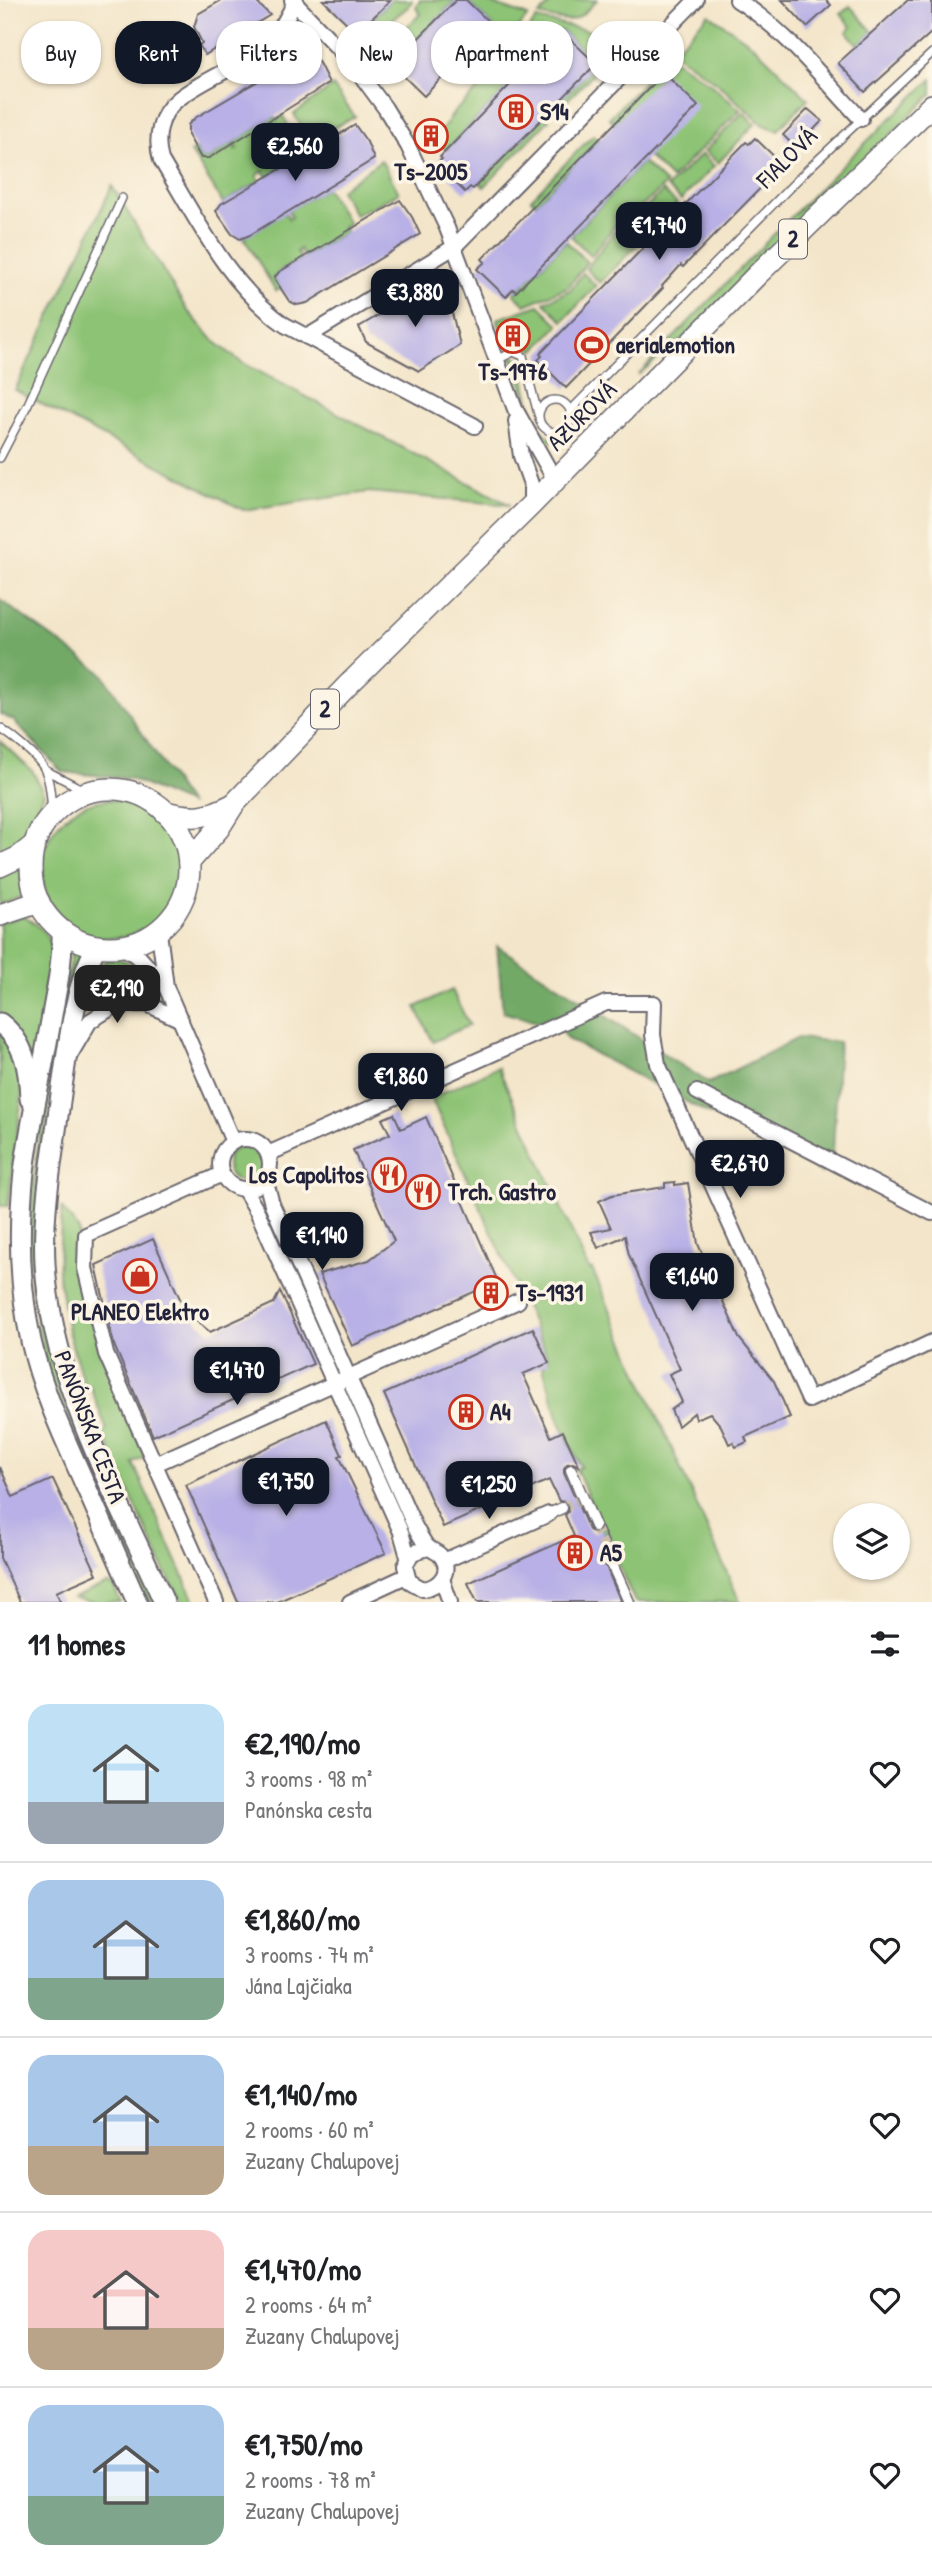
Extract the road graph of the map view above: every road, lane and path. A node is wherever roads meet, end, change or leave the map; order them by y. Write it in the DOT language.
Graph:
graph roads {
  1 [pos="696,0"];
  2 [pos="737,0"];
  3 [pos="294,1"];
  4 [pos="932,53"];
  5 [pos="932,105"];
  6 [pos="861,119"];
  7 [pos="122,198"];
  8 [pos="454,247"];
  9 [pos="307,337"];
  10 [pos="497,361"];
  11 [pos="515,409"];
  12 [pos="571,410"];
  13 [pos="539,418"];
  14 [pos="475,426"];
  15 [pos="0,458"];
  16 [pos="555,480"];
  17 [pos="531,505"];
  18 [pos="0,729"];
  19 [pos="45,770"];
  20 [pos="88,792"];
  21 [pos="234,804"];
  22 [pos="165,812"];
  23 [pos="52,814"];
  24 [pos="34,845"];
  25 [pos="189,862"];
  26 [pos="0,866"];
  27 [pos="40,902"];
  28 [pos="0,915"];
  29 [pos="62,930"];
  30 [pos="159,932"];
  31 [pos="97,946"];
  32 [pos="122,947"];
  33 [pos="166,987"];
  34 [pos="181,1020"];
  35 [pos="0,1023"];
  36 [pos="66,1062"];
  37 [pos="697,1092"];
  38 [pos="32,1117"];
  39 [pos="233,1142"];
  40 [pos="268,1154"];
  41 [pos="222,1174"];
  42 [pos="265,1178"];
  43 [pos="244,1189"];
  44 [pos="932,1213"];
  45 [pos="518,1301"];
  46 [pos="932,1342"];
  47 [pos="348,1376"];
  48 [pos="334,1382"];
  49 [pos="155,1464"];
  50 [pos="571,1470"];
  51 [pos="556,1511"];
  52 [pos="596,1526"];
  53 [pos="428,1548"];
  54 [pos="408,1557"];
  55 [pos="444,1561"];
  56 [pos="611,1562"];
  57 [pos="406,1576"];
  58 [pos="442,1579"];
  59 [pos="427,1595"];
  60 [pos="137,1602"];
  61 [pos="164,1602"];
  62 [pos="216,1602"];
  63 [pos="350,1602"];
  64 [pos="450,1602"];
  65 [pos="629,1602"];
  1 -- 8 [label="street"];
  2 -- 6 [label="street"];
  3 -- 8 [label="street"];
  3 -- 9 [label="street"];
  4 -- 6 [label="lane, FIALOVÁ"];
  5 -- 16 [label="main road, AZÚROVÁ / 2"];
  6 -- 12 [label="lane, FIALOVÁ"];
  7 -- 15 [label="lane"];
  8 -- 9 [label="street"];
  8 -- 10 [label="street"];
  9 -- 14 [label="street"];
  10 -- 11 [label="street"];
  10 -- 13 [label="lane"];
  11 -- 16 [label="street"];
  11 -- 17 [label="street"];
  12 -- 13 [label="lane"];
  12 -- 13 [label="lane"];
  16 -- 17 [label="main road, AZÚROVÁ / 2"];
  17 -- 21 [label="main road, AZÚROVÁ / 2"];
  18 -- 19 [label="lane"];
  19 -- 20 [label="lane"];
  19 -- 23 [label="lane"];
  20 -- 22 [label="main road, 2"];
  20 -- 23 [label="main road, 2"];
  21 -- 22 [label="main road, 2"];
  21 -- 25 [label="main road, 2"];
  22 -- 25 [label="main road, 2"];
  23 -- 24 [label="main road, 2"];
  24 -- 26 [label="main road, 2"];
  24 -- 27 [label="main road, 2"];
  25 -- 30 [label="main road, 2"];
  27 -- 28 [label="main road"];
  27 -- 29 [label="main road, 2"];
  29 -- 31 [label="main road, 2"];
  29 -- 38 [label="main road, PANÓNSKA CESTA"];
  30 -- 32 [label="main road, 2"];
  30 -- 33 [label="street"];
  31 -- 32 [label="main road, 2"];
  31 -- 36 [label="main road, PANÓNSKA CESTA"];
  32 -- 33 [label="street"];
  33 -- 34 [label="street"];
  34 -- 36 [label="street"];
  34 -- 39 [label="street"];
  35 -- 38 [label="main road"];
  36 -- 61 [label="main road, PANÓNSKA CESTA"];
  37 -- 44 [label="street"];
  38 -- 60 [label="main road, PANÓNSKA CESTA"];
  39 -- 40 [label="street"];
  39 -- 41 [label="street"];
  40 -- 42 [label="street"];
  40 -- 46 [label="street"];
  41 -- 43 [label="street"];
  41 -- 49 [label="street"];
  42 -- 43 [label="street"];
  42 -- 47 [label="street"];
  43 -- 48 [label="street"];
  45 -- 47 [label="street"];
  47 -- 48 [label="street"];
  47 -- 53 [label="street"];
  48 -- 49 [label="street"];
  48 -- 54 [label="street"];
  49 -- 62 [label="street"];
  50 -- 52 [label="street"];
  51 -- 55 [label="street"];
  53 -- 54 [label="street"];
  53 -- 55 [label="street"];
  54 -- 57 [label="street"];
  55 -- 58 [label="street"];
  56 -- 65 [label="street"];
  57 -- 59 [label="street"];
  57 -- 63 [label="street"];
  58 -- 59 [label="street"];
  58 -- 64 [label="street"];
}
